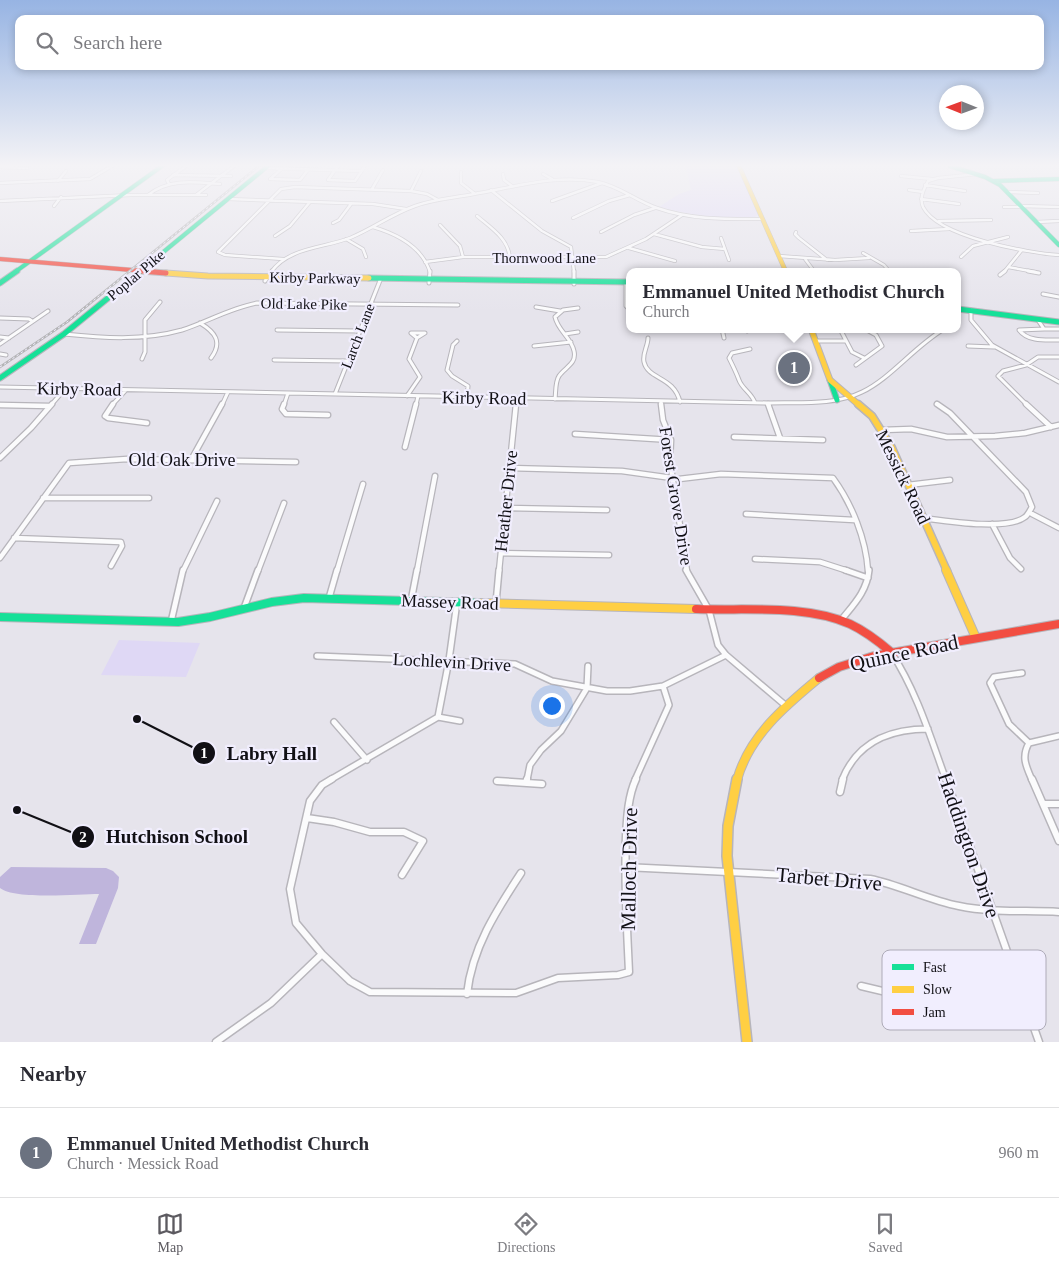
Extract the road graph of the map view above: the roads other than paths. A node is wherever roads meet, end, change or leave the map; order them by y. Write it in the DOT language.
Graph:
graph roads {
  1 [pos="95,215"];
  2 [pos="209,215"];
  3 [pos="255,215"];
  4 [pos="300,215"];
  5 [pos="343,215"];
  6 [pos="396,215"];
  7 [pos="522,215"];
  8 [pos="580,215"];
  9 [pos="634,215"];
  10 [pos="682,215"];
  11 [pos="760,215"];
  12 [pos="931,215"];
  13 [pos="1029,215"];
  14 [pos="478,216"];
  15 [pos="573,218"];
  16 [pos="762,219"];
  17 [pos="991,220"];
  18 [pos="938,221"];
  19 [pos="1059,221"];
  20 [pos="1036,222"];
  21 [pos="333,223"];
  22 [pos="440,225"];
  23 [pos="373,227"];
  24 [pos="951,228"];
  25 [pos="911,231"];
  26 [pos="602,232"];
  27 [pos="796,232"];
  28 [pos="654,234"];
  29 [pos="275,236"];
  30 [pos="1008,237"];
  31 [pos="721,238"];
  32 [pos="1052,238"];
  33 [pos="1059,238"];
  34 [pos="346,239"];
  35 [pos="989,242"];
  36 [pos="1059,245"];
  37 [pos="630,248"];
  38 [pos="725,249"];
  39 [pos="1021,251"];
  40 [pos="864,253"];
  41 [pos="1059,254"];
  42 [pos="366,257"];
  43 [pos="462,257"];
  44 [pos="780,257"];
  45 [pos="961,257"];
  46 [pos="510,258"];
  47 [pos="808,258"];
  48 [pos="869,258"];
  49 [pos="283,259"];
  50 [pos="574,259"];
  51 [pos="0,260"];
  52 [pos="729,260"];
  53 [pos="827,260"];
  54 [pos="675,261"];
  55 [pos="425,262"];
  56 [pos="30,263"];
  57 [pos="1008,267"];
  58 [pos="784,268"];
  59 [pos="813,268"];
  60 [pos="887,268"];
  61 [pos="139,272"];
  62 [pos="1039,273"];
  63 [pos="1000,274"];
  64 [pos="266,279"];
  65 [pos="380,280"];
  66 [pos="429,281"];
  67 [pos="0,283"];
  68 [pos="574,283"];
  69 [pos="626,283"];
  70 [pos="1043,294"];
  71 [pos="1059,297"];
  72 [pos="160,302"];
  73 [pos="370,304"];
  74 [pos="458,305"];
  75 [pos="536,307"];
  76 [pos="578,308"];
  77 [pos="961,308"];
  78 [pos="48,310"];
  79 [pos="971,310"];
  80 [pos="560,311"];
  81 [pos="0,318"];
  82 [pos="1038,320"];
  83 [pos="32,321"];
  84 [pos="1059,322"];
  85 [pos="200,323"];
  86 [pos="1044,329"];
  87 [pos="1059,329"];
  88 [pos="277,330"];
  89 [pos="359,331"];
  90 [pos="578,332"];
  91 [pos="723,333"];
  92 [pos="813,333"];
  93 [pos="841,333"];
  94 [pos="875,333"];
  95 [pos="937,333"];
  96 [pos="64,334"];
  97 [pos="565,334"];
  98 [pos="0,337"];
  99 [pos="145,337"];
  100 [pos="9,338"];
  101 [pos="417,338"];
  102 [pos="648,338"];
  103 [pos="724,338"];
  104 [pos="816,339"];
  105 [pos="844,340"];
  106 [pos="1059,340"];
  107 [pos="457,341"];
  108 [pos="571,342"];
  109 [pos="0,344"];
  110 [pos="534,346"];
  111 [pos="968,346"];
  112 [pos="994,347"];
  113 [pos="750,349"];
  114 [pos="0,354"];
  115 [pos="6,355"];
  116 [pos="1059,357"];
  117 [pos="211,358"];
  118 [pos="864,358"];
  119 [pos="142,359"];
  120 [pos="274,360"];
  121 [pos="348,361"];
  122 [pos="856,365"];
  123 [pos="1026,365"];
  124 [pos="0,378"];
  125 [pos="830,380"];
  126 [pos="1059,382"];
  127 [pos="0,387"];
  128 [pos="65,389"];
  129 [pos="126,390"];
  130 [pos="228,392"];
  131 [pos="288,394"];
  132 [pos="335,394"];
  133 [pos="407,396"];
  134 [pos="418,396"];
  135 [pos="467,397"];
  136 [pos="850,397"];
  137 [pos="517,398"];
  138 [pos="555,399"];
  139 [pos="837,400"];
  140 [pos="661,402"];
  141 [pos="680,402"];
  142 [pos="755,403"];
  143 [pos="768,404"];
  144 [pos="937,404"];
  145 [pos="0,406"];
  146 [pos="50,406"];
  147 [pos="328,415"];
  148 [pos="147,423"];
  149 [pos="1059,425"];
  150 [pos="1051,427"];
  151 [pos="882,430"];
  152 [pos="575,434"];
  153 [pos="972,435"];
  154 [pos="734,438"];
  155 [pos="780,438"];
  156 [pos="670,440"];
  157 [pos="823,440"];
  158 [pos="405,447"];
  159 [pos="0,458"];
  160 [pos="191,460"];
  161 [pos="296,462"];
  162 [pos="509,468"];
  163 [pos="435,476"];
  164 [pos="672,478"];
  165 [pos="950,480"];
  166 [pos="363,484"];
  167 [pos="908,485"];
  168 [pos="43,498"];
  169 [pos="149,498"];
  170 [pos="217,501"];
  171 [pos="284,503"];
  172 [pos="506,508"];
  173 [pos="607,510"];
  174 [pos="746,514"];
  175 [pos="1032,514"];
  176 [pos="923,518"];
  177 [pos="854,520"];
  178 [pos="992,524"];
  179 [pos="1059,528"];
  180 [pos="14,538"];
  181 [pos="501,553"];
  182 [pos="609,555"];
  183 [pos="0,558"];
  184 [pos="755,559"];
  185 [pos="111,566"];
  186 [pos="1021,569"];
  187 [pos="868,578"];
  188 [pos="328,598"];
  189 [pos="411,601"];
  190 [pos="457,602"];
  191 [pos="496,604"];
  192 [pos="244,608"];
  193 [pos="709,610"];
  194 [pos="0,617"];
  195 [pos="842,619"];
  196 [pos="171,622"];
  197 [pos="1059,624"];
  198 [pos="976,638"];
  199 [pos="891,652"];
  200 [pos="726,655"];
  201 [pos="317,656"];
  202 [pos="449,660"];
  203 [pos="588,666"];
  204 [pos="1022,673"];
  205 [pos="663,686"];
  206 [pos="587,688"];
  207 [pos="785,705"];
  208 [pos="438,717"];
  209 [pos="460,721"];
  210 [pos="334,722"];
  211 [pos="928,729"];
  212 [pos="1059,736"];
  213 [pos="1029,743"];
  214 [pos="367,760"];
  215 [pos="497,781"];
  216 [pos="526,783"];
  217 [pos="542,784"];
  218 [pos="840,792"];
  219 [pos="1043,804"];
  220 [pos="1059,804"];
  221 [pos="307,818"];
  222 [pos="1059,841"];
  223 [pos="625,867"];
  224 [pos="727,872"];
  225 [pos="521,873"];
  226 [pos="402,875"];
  227 [pos="992,910"];
  228 [pos="1059,912"];
  229 [pos="1006,950"];
  230 [pos="322,954"];
  231 [pos="862,986"];
  232 [pos="882,991"];
  233 [pos="467,994"];
  234 [pos="1035,1030"];
  235 [pos="216,1042"];
  236 [pos="747,1042"];
  237 [pos="1039,1042"];
  1 -- 56 [label="main road"];
  2 -- 61 [label="main road, Poplar Pike"];
  3 -- 49 [label="street"];
  4 -- 29 [label="street"];
  5 -- 21 [label="street"];
  6 -- 23 [label="street"];
  7 -- 50 [label="street"];
  8 -- 15 [label="street"];
  9 -- 26 [label="street"];
  10 -- 16 [label="street"];
  10 -- 28 [label="street, Thornwood Lane"];
  11 -- 16 [label="main road"];
  12 -- 18 [label="street"];
  13 -- 20 [label="main road"];
  14 -- 46 [label="street"];
  16 -- 44 [label="main road"];
  17 -- 18 [label="street"];
  18 -- 24 [label="street"];
  19 -- 20 [label="street"];
  20 -- 32 [label="main road"];
  22 -- 43 [label="street"];
  23 -- 34 [label="street"];
  23 -- 55 [label="street"];
  24 -- 25 [label="street"];
  24 -- 35 [label="street"];
  27 -- 53 [label="street"];
  28 -- 37 [label="street, Thornwood Lane"];
  28 -- 38 [label="street"];
  30 -- 35 [label="street"];
  31 -- 38 [label="street"];
  32 -- 33 [label="street"];
  32 -- 36 [label="main road"];
  34 -- 42 [label="street"];
  34 -- 49 [label="street"];
  35 -- 39 [label="street"];
  35 -- 45 [label="street"];
  37 -- 50 [label="street, Thornwood Lane"];
  37 -- 54 [label="street"];
  38 -- 52 [label="street"];
  39 -- 41 [label="street"];
  39 -- 57 [label="street"];
  40 -- 48 [label="street"];
  43 -- 46 [label="street, Thornwood Lane"];
  43 -- 55 [label="street, Thornwood Lane"];
  44 -- 47 [label="street"];
  44 -- 58 [label="main road"];
  46 -- 50 [label="street, Thornwood Lane"];
  47 -- 53 [label="street"];
  47 -- 59 [label="street"];
  48 -- 53 [label="street"];
  48 -- 60 [label="street"];
  49 -- 64 [label="street"];
  50 -- 68 [label="street"];
  51 -- 56 [label="main road, Kirby Parkway"];
  55 -- 66 [label="street"];
  56 -- 61 [label="main road, Kirby Parkway"];
  56 -- 67 [label="main road"];
  57 -- 62 [label="street"];
  57 -- 63 [label="street"];
  61 -- 64 [label="main road, Kirby Parkway"];
  61 -- 96 [label="main road, Poplar Pike"];
  64 -- 65 [label="main road, Kirby Parkway"];
  65 -- 66 [label="main road, Kirby Parkway"];
  65 -- 73 [label="street, Larch Lane"];
  66 -- 68 [label="main road, Kirby Parkway"];
  68 -- 69 [label="main road, Kirby Parkway"];
  70 -- 71 [label="street"];
  72 -- 99 [label="street"];
  73 -- 74 [label="street, Old Lake Pike"];
  73 -- 85 [label="street, Old Lake Pike"];
  73 -- 89 [label="street, Larch Lane"];
  75 -- 80 [label="street"];
  76 -- 80 [label="street"];
  77 -- 79 [label="main road"];
  78 -- 83 [label="street"];
  79 -- 82 [label="main road"];
  79 -- 112 [label="street"];
  80 -- 97 [label="street"];
  81 -- 83 [label="street"];
  82 -- 84 [label="main road"];
  82 -- 86 [label="street"];
  83 -- 100 [label="street"];
  85 -- 99 [label="street, Old Lake Pike"];
  85 -- 117 [label="street"];
  86 -- 87 [label="street"];
  86 -- 106 [label="street"];
  88 -- 89 [label="street"];
  89 -- 121 [label="street, Larch Lane"];
  90 -- 97 [label="street"];
  91 -- 103 [label="street"];
  92 -- 104 [label="main road, Messick Road"];
  93 -- 105 [label="street"];
  94 -- 118 [label="street"];
  95 -- 136 [label="street, Kirby Road"];
  96 -- 99 [label="street, Old Lake Pike"];
  96 -- 124 [label="main road, Poplar Pike"];
  97 -- 108 [label="street"];
  98 -- 100 [label="street"];
  99 -- 119 [label="street"];
  100 -- 109 [label="street"];
  101 -- 133 [label="street"];
  102 -- 141 [label="street"];
  104 -- 105 [label="street"];
  104 -- 125 [label="main road, Messick Road"];
  105 -- 118 [label="street"];
  107 -- 135 [label="street"];
  108 -- 110 [label="street"];
  108 -- 138 [label="street"];
  111 -- 112 [label="street"];
  112 -- 123 [label="street"];
  113 -- 142 [label="street"];
  114 -- 115 [label="street"];
  116 -- 123 [label="street"];
  118 -- 122 [label="street"];
  120 -- 121 [label="street"];
  121 -- 132 [label="street, Larch Lane"];
  123 -- 126 [label="street"];
  123 -- 150 [label="street"];
  125 -- 136 [label="main road, Messick Road"];
  125 -- 139 [label="main road"];
  127 -- 128 [label="street, Kirby Road"];
  128 -- 129 [label="street, Kirby Road"];
  128 -- 146 [label="street"];
  129 -- 130 [label="street, Kirby Road"];
  129 -- 148 [label="street"];
  130 -- 131 [label="street, Kirby Road"];
  130 -- 160 [label="street"];
  131 -- 132 [label="street, Kirby Road"];
  131 -- 147 [label="street"];
  132 -- 133 [label="street, Kirby Road"];
  133 -- 134 [label="street, Kirby Road"];
  134 -- 135 [label="street, Kirby Road"];
  134 -- 158 [label="street"];
  135 -- 137 [label="street, Kirby Road"];
  136 -- 139 [label="street, Kirby Road"];
  136 -- 151 [label="main road, Messick Road"];
  137 -- 138 [label="street, Kirby Road"];
  137 -- 162 [label="street, Heather Drive"];
  138 -- 140 [label="street, Kirby Road"];
  139 -- 143 [label="street, Kirby Road"];
  140 -- 141 [label="street, Kirby Road"];
  140 -- 156 [label="street, Forest Grove Drive"];
  141 -- 142 [label="street, Kirby Road"];
  142 -- 143 [label="street, Kirby Road"];
  143 -- 155 [label="street"];
  144 -- 153 [label="street"];
  145 -- 146 [label="street"];
  146 -- 159 [label="street"];
  149 -- 150 [label="street"];
  150 -- 153 [label="street"];
  151 -- 153 [label="street"];
  151 -- 167 [label="main road, Messick Road"];
  152 -- 156 [label="street"];
  153 -- 175 [label="street"];
  154 -- 155 [label="street"];
  155 -- 157 [label="street"];
  156 -- 164 [label="street, Forest Grove Drive"];
  160 -- 161 [label="street, Old Oak Drive"];
  160 -- 168 [label="street, Old Oak Drive"];
  162 -- 164 [label="street"];
  162 -- 172 [label="street, Heather Drive"];
  163 -- 189 [label="street"];
  164 -- 177 [label="street"];
  164 -- 193 [label="street, Forest Grove Drive"];
  165 -- 167 [label="street"];
  166 -- 188 [label="street"];
  167 -- 176 [label="main road, Messick Road"];
  168 -- 169 [label="street"];
  168 -- 180 [label="street"];
  170 -- 196 [label="street"];
  171 -- 192 [label="street"];
  172 -- 173 [label="street"];
  172 -- 181 [label="street, Heather Drive"];
  174 -- 177 [label="street"];
  175 -- 178 [label="street"];
  175 -- 179 [label="street"];
  176 -- 178 [label="street"];
  176 -- 198 [label="main road, Messick Road"];
  177 -- 187 [label="street"];
  178 -- 186 [label="street"];
  180 -- 183 [label="street"];
  180 -- 185 [label="street"];
  181 -- 182 [label="street"];
  181 -- 191 [label="street, Heather Drive"];
  184 -- 187 [label="street"];
  187 -- 195 [label="street"];
  188 -- 189 [label="main road, Massey Road"];
  188 -- 192 [label="main road, Massey Road"];
  189 -- 190 [label="main road, Massey Road"];
  190 -- 191 [label="main road, Massey Road"];
  190 -- 202 [label="street"];
  191 -- 193 [label="main road, Massey Road"];
  192 -- 196 [label="main road, Massey Road"];
  193 -- 195 [label="main road, Massey Road"];
  193 -- 200 [label="street, Forest Grove Drive"];
  194 -- 196 [label="main road, Massey Road"];
  195 -- 199 [label="main road, Massey Road"];
  197 -- 198 [label="main road, Quince Road"];
  198 -- 199 [label="main road, Quince Road"];
  199 -- 207 [label="main road, Quince Road"];
  199 -- 211 [label="street, Haddington Drive"];
  200 -- 205 [label="street, Lochlevin Drive"];
  200 -- 207 [label="street, Forest Grove Drive"];
  201 -- 202 [label="street, Lochlevin Drive"];
  202 -- 206 [label="street, Lochlevin Drive"];
  202 -- 208 [label="street"];
  203 -- 206 [label="street"];
  204 -- 213 [label="street"];
  205 -- 206 [label="street, Lochlevin Drive"];
  205 -- 223 [label="street, Malloch Drive"];
  206 -- 216 [label="street"];
  207 -- 224 [label="main road, Quince Road"];
  208 -- 209 [label="street"];
  208 -- 214 [label="street"];
  210 -- 214 [label="street"];
  211 -- 218 [label="street"];
  211 -- 227 [label="street, Haddington Drive"];
  212 -- 213 [label="street"];
  213 -- 219 [label="street"];
  214 -- 221 [label="street"];
  215 -- 216 [label="street"];
  216 -- 217 [label="street"];
  219 -- 220 [label="street"];
  219 -- 222 [label="street"];
  221 -- 226 [label="street"];
  221 -- 230 [label="street"];
  223 -- 224 [label="street, Tarbet Drive"];
  223 -- 233 [label="street, Malloch Drive"];
  224 -- 227 [label="street, Tarbet Drive"];
  224 -- 236 [label="main road, Quince Road"];
  225 -- 233 [label="street"];
  227 -- 228 [label="street, Tarbet Drive"];
  227 -- 229 [label="street, Haddington Drive"];
  230 -- 233 [label="street"];
  230 -- 235 [label="street"];
  231 -- 232 [label="street"];
  234 -- 237 [label="street, Haddington Drive"];
}
